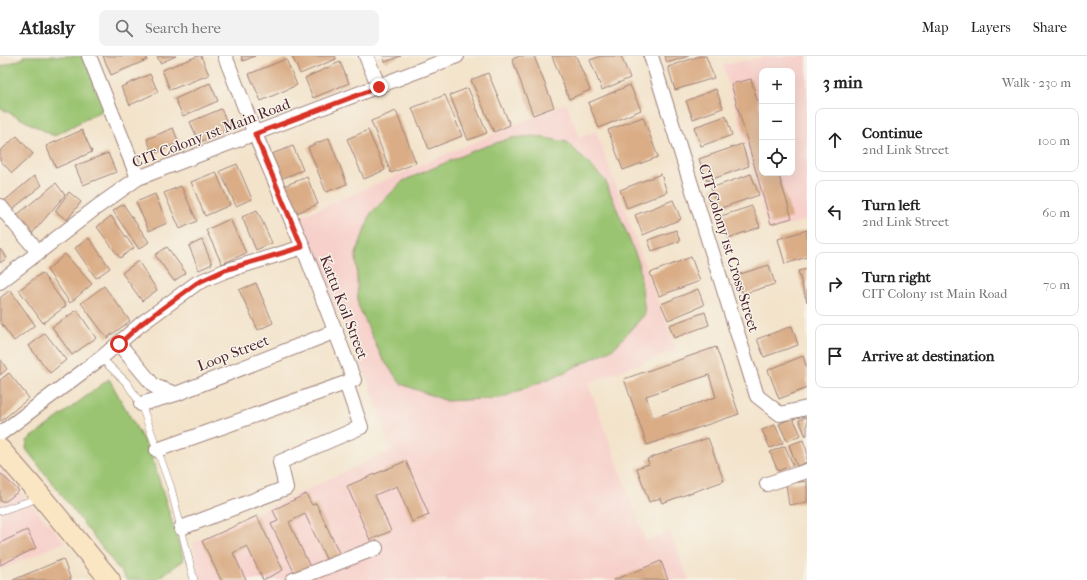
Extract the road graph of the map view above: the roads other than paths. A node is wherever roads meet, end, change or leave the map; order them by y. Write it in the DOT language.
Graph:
graph roads {
  1 [pos="89,56"];
  2 [pos="226,56"];
  3 [pos="366,56"];
  4 [pos="457,56"];
  5 [pos="651,56"];
  6 [pos="379,87"];
  7 [pos="255,134"];
  8 [pos="138,178"];
  9 [pos="0,206"];
  10 [pos="302,247"];
  11 [pos="39,253"];
  12 [pos="0,282"];
  13 [pos="336,331"];
  14 [pos="119,344"];
  15 [pos="102,358"];
  16 [pos="350,381"];
  17 [pos="176,394"];
  18 [pos="141,404"];
  19 [pos="807,408"];
  20 [pos="0,434"];
  21 [pos="0,449"];
  22 [pos="157,450"];
  23 [pos="807,471"];
  24 [pos="767,484"];
  25 [pos="40,495"];
  26 [pos="0,511"];
  27 [pos="181,528"];
  28 [pos="376,548"];
  29 [pos="110,580"];
  30 [pos="194,580"];
  31 [pos="293,580"];
  1 -- 8 [label="street"];
  2 -- 7 [label="street, Kattu Koil Street"];
  3 -- 6 [label="street"];
  4 -- 6 [label="street, CIT Colony 1st Main Road"];
  5 -- 19 [label="street, CIT Colony 1st Cross Street"];
  6 -- 7 [label="street, CIT Colony 1st Main Road"];
  7 -- 8 [label="street, CIT Colony 1st Main Road"];
  7 -- 10 [label="street, Kattu Koil Street"];
  8 -- 11 [label="street, CIT Colony 1st Main Road"];
  9 -- 11 [label="street"];
  10 -- 13 [label="street, Kattu Koil Street"];
  10 -- 14 [label="street"];
  11 -- 12 [label="street, CIT Colony 1st Main Road"];
  13 -- 16 [label="street, Kattu Koil Street"];
  13 -- 17 [label="street, Loop Street"];
  14 -- 15 [label="street"];
  14 -- 17 [label="street"];
  15 -- 18 [label="lane"];
  15 -- 20 [label="street"];
  16 -- 22 [label="street"];
  16 -- 27 [label="street, Kattu Koil Street"];
  17 -- 18 [label="street, Loop Street"];
  18 -- 22 [label="lane"];
  21 -- 25 [label="main road"];
  22 -- 27 [label="lane"];
  23 -- 24 [label="street"];
  25 -- 26 [label="lane"];
  25 -- 29 [label="main road"];
  27 -- 30 [label="lane"];
  28 -- 31 [label="street"];
}
